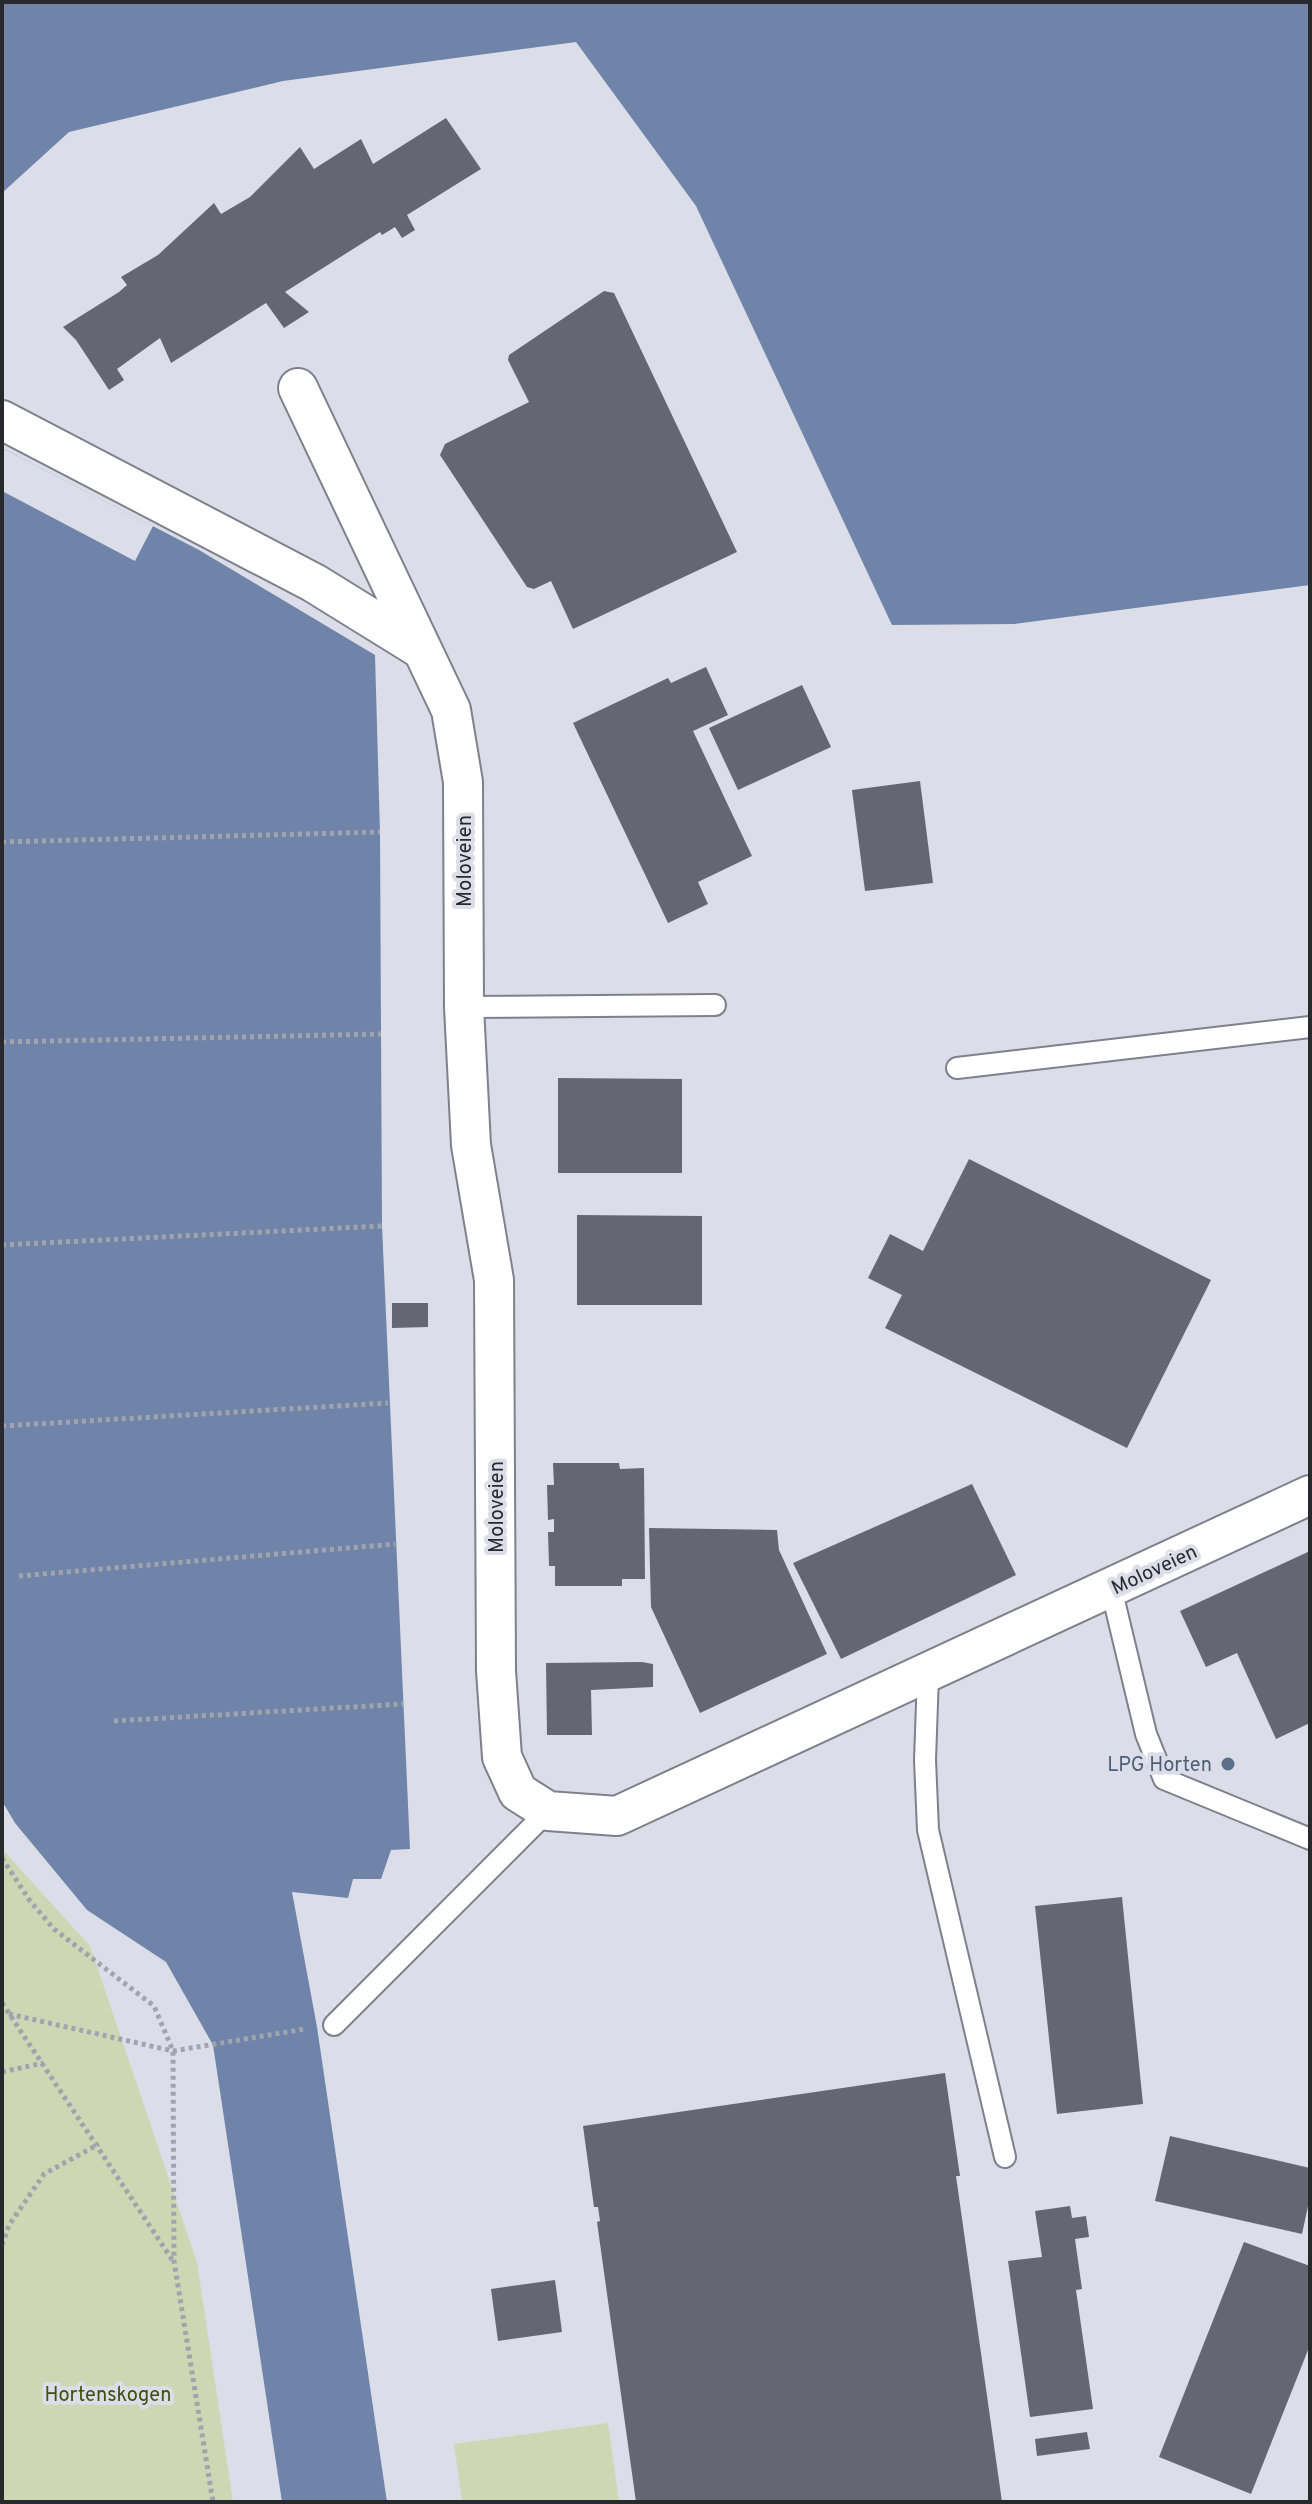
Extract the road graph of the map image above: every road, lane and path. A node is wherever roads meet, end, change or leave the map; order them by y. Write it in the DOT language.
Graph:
graph roads {
  1 [pos="298,388"];
  2 [pos="2,420"];
  3 [pos="419,648"];
  4 [pos="380,832"];
  5 [pos="2,842"];
  6 [pos="715,1005"];
  7 [pos="464,1007"];
  8 [pos="1310,1027"];
  9 [pos="381,1034"];
  10 [pos="2,1042"];
  11 [pos="957,1068"];
  12 [pos="382,1226"];
  13 [pos="2,1245"];
  14 [pos="388,1403"];
  15 [pos="2,1426"];
  16 [pos="1310,1495"];
  17 [pos="395,1544"];
  18 [pos="19,1576"];
  19 [pos="1111,1588"];
  20 [pos="928,1675"];
  21 [pos="403,1704"];
  22 [pos="114,1721"];
  23 [pos="548,1811"];
  24 [pos="1310,1839"];
  25 [pos="2,1858"];
  26 [pos="2,2003"];
  27 [pos="9,2014"];
  28 [pos="334,2025"];
  29 [pos="173,2051"];
  30 [pos="43,2063"];
  31 [pos="2,2072"];
  32 [pos="99,2144"];
  33 [pos="1005,2157"];
  34 [pos="2,2245"];
  35 [pos="174,2261"];
  36 [pos="213,2502"];
  1 -- 3 [label="street, Moloveien"];
  2 -- 3 [label="street"];
  3 -- 7 [label="street, Moloveien"];
  4 -- 5 [label="path"];
  6 -- 7 [label="lane"];
  7 -- 23 [label="street, Moloveien"];
  8 -- 11 [label="lane"];
  9 -- 10 [label="path"];
  12 -- 13 [label="path"];
  14 -- 15 [label="path"];
  16 -- 19 [label="street, Moloveien"];
  17 -- 18 [label="path"];
  19 -- 20 [label="street, Moloveien"];
  19 -- 24 [label="lane"];
  20 -- 23 [label="street, Moloveien"];
  20 -- 33 [label="lane"];
  21 -- 22 [label="path"];
  23 -- 28 [label="lane"];
  25 -- 29 [label="path"];
  26 -- 27 [label="path"];
  27 -- 29 [label="path"];
  27 -- 30 [label="path"];
  28 -- 29 [label="path"];
  29 -- 35 [label="path"];
  30 -- 31 [label="path"];
  30 -- 32 [label="path"];
  32 -- 34 [label="path"];
  32 -- 35 [label="path"];
  35 -- 36 [label="path"];
}
